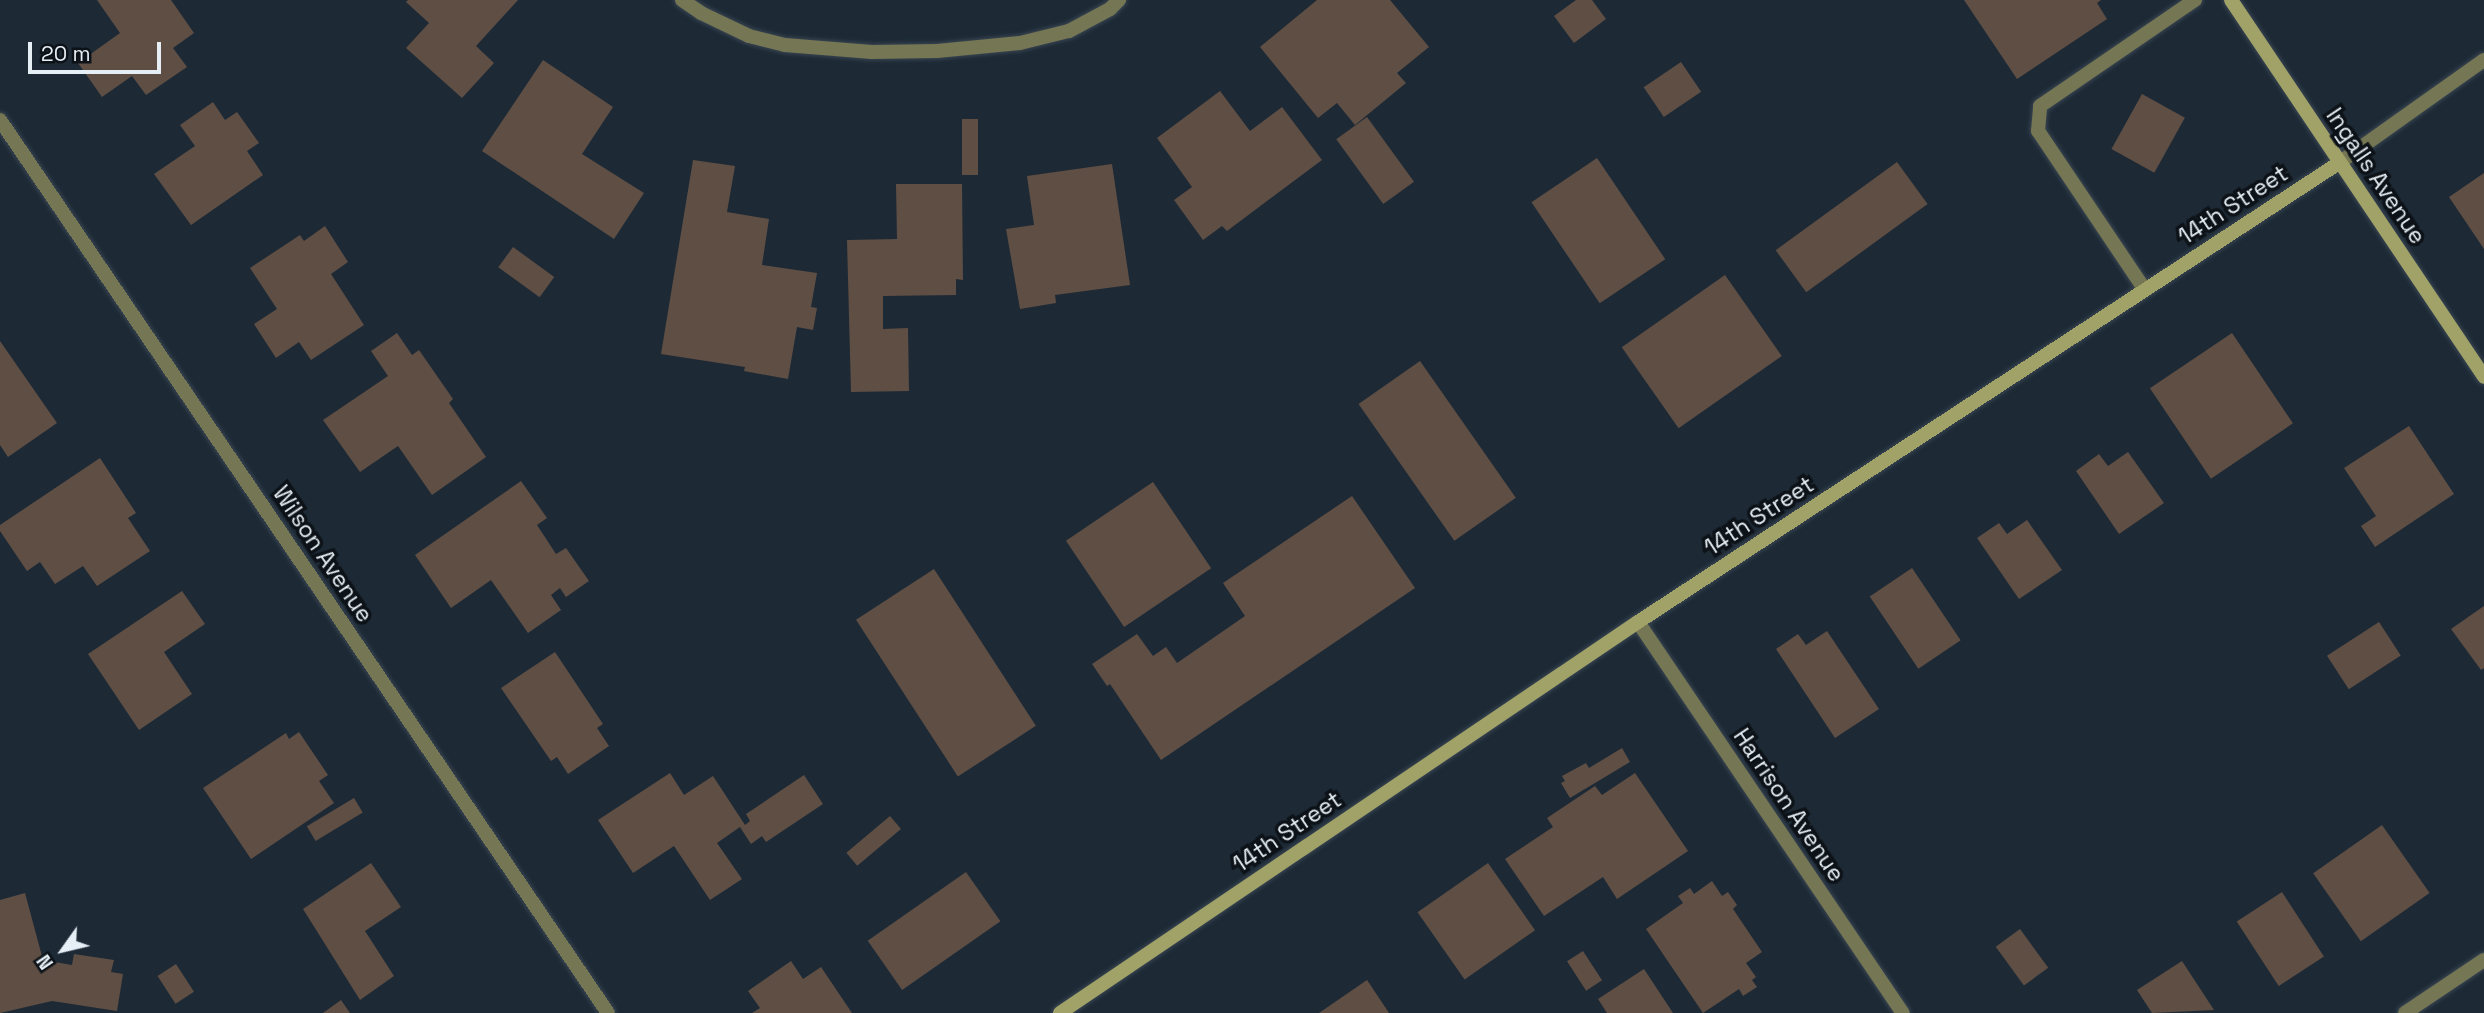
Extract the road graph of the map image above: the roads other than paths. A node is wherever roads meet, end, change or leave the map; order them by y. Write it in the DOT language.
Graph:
graph roads {
  1 [pos="682,0"];
  2 [pos="1119,0"];
  3 [pos="2195,0"];
  4 [pos="2231,0"];
  5 [pos="2484,60"];
  6 [pos="0,120"];
  7 [pos="2339,163"];
  8 [pos="2145,290"];
  9 [pos="2484,377"];
  10 [pos="1639,622"];
  11 [pos="2484,960"];
  12 [pos="608,1013"];
  13 [pos="1060,1013"];
  14 [pos="1903,1013"];
  15 [pos="2405,1013"];
  1 -- 2 [label="street"];
  3 -- 8 [label="street"];
  4 -- 7 [label="street, Ingalls Avenue"];
  5 -- 7 [label="street, 14th Street"];
  6 -- 12 [label="street, Wilson Avenue"];
  7 -- 8 [label="street, 14th Street"];
  7 -- 9 [label="street, Ingalls Avenue"];
  8 -- 10 [label="street, 14th Street"];
  10 -- 13 [label="street, 14th Street"];
  10 -- 14 [label="street, Harrison Avenue"];
  11 -- 15 [label="street"];
}
